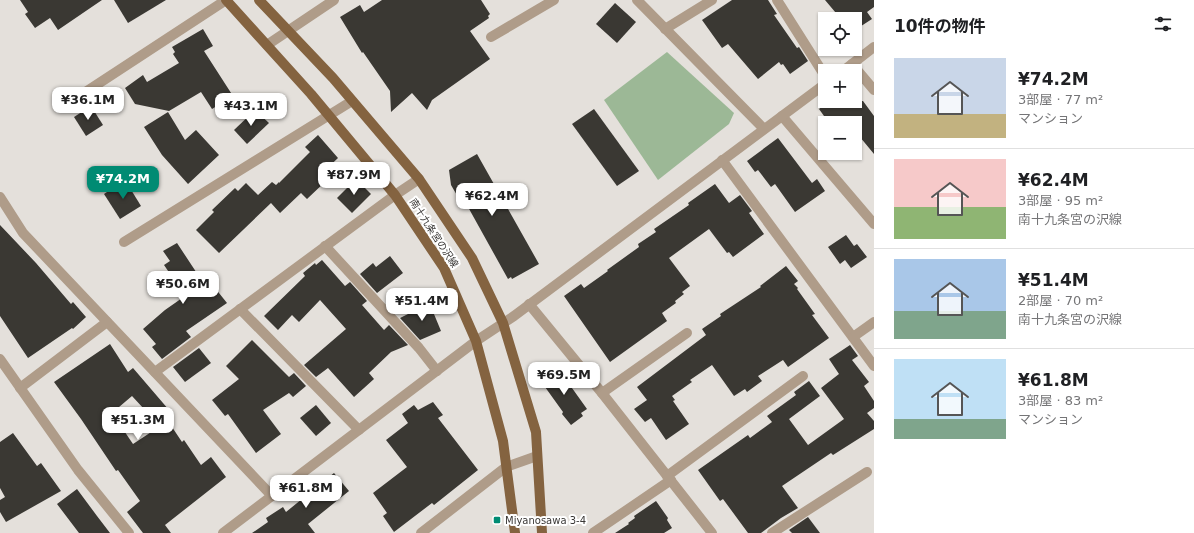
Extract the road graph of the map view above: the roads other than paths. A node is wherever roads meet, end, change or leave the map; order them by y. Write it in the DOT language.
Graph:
graph roads {
  1 [pos="226,0"];
  2 [pos="259,0"];
  3 [pos="334,0"];
  4 [pos="554,0"];
  5 [pos="637,0"];
  6 [pos="712,0"];
  7 [pos="777,0"];
  8 [pos="665,29"];
  9 [pos="288,31"];
  10 [pos="491,37"];
  11 [pos="267,45"];
  12 [pos="874,48"];
  13 [pos="852,64"];
  14 [pos="818,65"];
  15 [pos="862,76"];
  16 [pos="818,89"];
  17 [pos="874,90"];
  18 [pos="81,95"];
  19 [pos="352,101"];
  20 [pos="328,115"];
  21 [pos="782,116"];
  22 [pos="764,129"];
  23 [pos="722,160"];
  24 [pos="420,179"];
  25 [pos="395,195"];
  26 [pos="0,197"];
  27 [pos="874,224"];
  28 [pos="124,242"];
  29 [pos="325,246"];
  30 [pos="529,304"];
  31 [pos="240,309"];
  32 [pos="107,322"];
  33 [pos="874,322"];
  34 [pos="503,323"];
  35 [pos="687,333"];
  36 [pos="853,337"];
  37 [pos="476,341"];
  38 [pos="0,359"];
  39 [pos="874,366"];
  40 [pos="437,371"];
  41 [pos="155,372"];
  42 [pos="803,376"];
  43 [pos="20,388"];
  44 [pos="602,393"];
  45 [pos="359,430"];
  46 [pos="537,456"];
  47 [pos="506,468"];
  48 [pos="866,472"];
  49 [pos="669,478"];
  50 [pos="272,496"];
  51 [pos="129,533"];
  52 [pos="224,533"];
  53 [pos="421,533"];
  54 [pos="515,533"];
  55 [pos="542,533"];
  56 [pos="593,533"];
  57 [pos="712,533"];
  58 [pos="772,533"];
  1 -- 11 [label="main road, 南十九条宮の沢線"];
  1 -- 18 [label="street"];
  2 -- 9 [label="main road, 南十九条宮の沢線"];
  3 -- 9 [label="street"];
  4 -- 10 [label="street"];
  5 -- 8 [label="street"];
  6 -- 8 [label="street"];
  7 -- 14 [label="street"];
  8 -- 22 [label="street"];
  9 -- 11 [label="street"];
  9 -- 19 [label="main road, 南十九条宮の沢線"];
  11 -- 20 [label="main road, 南十九条宮の沢線"];
  12 -- 13 [label="street"];
  15 -- 17 [label="street"];
  16 -- 21 [label="street"];
  19 -- 20 [label="street"];
  19 -- 24 [label="main road, 南十九条宮の沢線"];
  20 -- 25 [label="main road, 南十九条宮の沢線"];
  20 -- 28 [label="street"];
  21 -- 22 [label="street"];
  21 -- 27 [label="street"];
  22 -- 23 [label="street"];
  23 -- 30 [label="street"];
  23 -- 36 [label="street"];
  24 -- 25 [label="street"];
  24 -- 34 [label="main road, 南十九条宮の沢線"];
  25 -- 29 [label="street"];
  25 -- 37 [label="main road, 南十九条宮の沢線"];
  26 -- 32 [label="street"];
  29 -- 31 [label="street"];
  29 -- 40 [label="street"];
  30 -- 34 [label="street"];
  30 -- 44 [label="street"];
  31 -- 41 [label="street"];
  31 -- 45 [label="street"];
  32 -- 41 [label="street"];
  32 -- 43 [label="street"];
  33 -- 36 [label="street"];
  34 -- 37 [label="street"];
  34 -- 46 [label="main road, 南十九条宮の沢線"];
  35 -- 44 [label="street"];
  36 -- 39 [label="street"];
  37 -- 40 [label="street"];
  37 -- 47 [label="main road, 南十九条宮の沢線"];
  38 -- 43 [label="street"];
  40 -- 45 [label="street"];
  41 -- 50 [label="street"];
  42 -- 49 [label="street"];
  43 -- 51 [label="street"];
  44 -- 49 [label="street"];
  45 -- 50 [label="street"];
  46 -- 47 [label="street"];
  46 -- 55 [label="main road, 南十九条宮の沢線"];
  47 -- 53 [label="street"];
  47 -- 54 [label="main road, 南十九条宮の沢線"];
  48 -- 58 [label="street"];
  49 -- 56 [label="street"];
  49 -- 57 [label="street"];
  50 -- 52 [label="street"];
}
